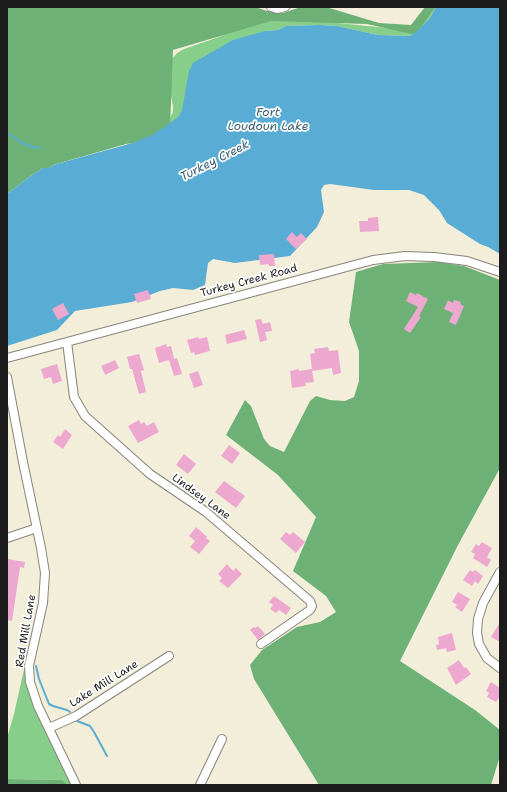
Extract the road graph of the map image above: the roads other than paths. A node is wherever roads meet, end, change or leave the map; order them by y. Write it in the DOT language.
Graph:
graph roads {
  1 [pos="272,7"];
  2 [pos="285,7"];
  3 [pos="500,272"];
  4 [pos="67,342"];
  5 [pos="7,358"];
  6 [pos="7,377"];
  7 [pos="9,404"];
  8 [pos="37,528"];
  9 [pos="7,538"];
  10 [pos="500,572"];
  11 [pos="261,644"];
  12 [pos="169,656"];
  13 [pos="500,668"];
  14 [pos="49,728"];
  15 [pos="222,739"];
  16 [pos="76,785"];
  17 [pos="200,785"];
  1 -- 2 [label="street"];
  3 -- 4 [label="street, Turkey Creek Road"];
  4 -- 5 [label="street, Turkey Creek Road"];
  4 -- 11 [label="street, Lindsey Lane"];
  6 -- 7 [label="street, Red Mill Lane"];
  7 -- 8 [label="street, Red Mill Lane"];
  8 -- 9 [label="street"];
  8 -- 14 [label="street, Red Mill Lane"];
  10 -- 13 [label="street"];
  12 -- 14 [label="street, Lake Mill Lane"];
  14 -- 16 [label="street, Red Mill Lane"];
  15 -- 17 [label="street"];
}
